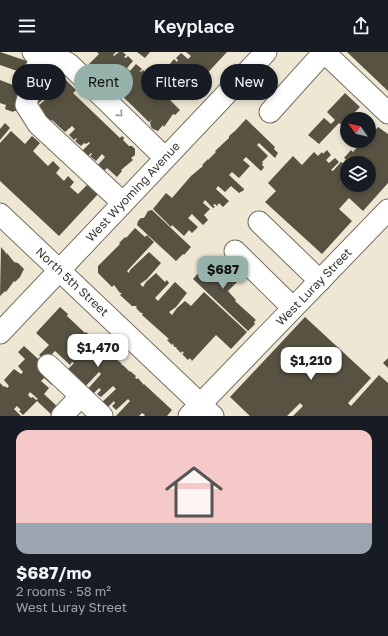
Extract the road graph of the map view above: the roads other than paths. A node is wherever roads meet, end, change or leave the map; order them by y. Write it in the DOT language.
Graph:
graph roads {
  1 [pos="266,52"];
  2 [pos="324,52"];
  3 [pos="39,53"];
  4 [pos="75,58"];
  5 [pos="270,112"];
  6 [pos="388,113"];
  7 [pos="165,158"];
  8 [pos="123,203"];
  9 [pos="388,210"];
  10 [pos="0,214"];
  11 [pos="259,222"];
  12 [pos="235,252"];
  13 [pos="59,271"];
  14 [pos="320,281"];
  15 [pos="294,308"];
  16 [pos="0,333"];
  17 [pos="48,365"];
  18 [pos="81,396"];
  19 [pos="201,412"];
  20 [pos="62,416"];
  21 [pos="102,416"];
  1 -- 7 [label="street, West Wyoming Avenue"];
  2 -- 5 [label="street"];
  2 -- 6 [label="street"];
  3 -- 4 [label="street"];
  3 -- 8 [label="street"];
  4 -- 7 [label="street, one-way"];
  7 -- 8 [label="street, West Wyoming Avenue"];
  8 -- 13 [label="street, West Wyoming Avenue"];
  9 -- 14 [label="street, West Luray Street"];
  10 -- 13 [label="street, North 5th Street"];
  11 -- 14 [label="street"];
  12 -- 15 [label="street"];
  13 -- 16 [label="street, West Wyoming Avenue"];
  13 -- 19 [label="street, North 5th Street"];
  14 -- 15 [label="street, West Luray Street"];
  15 -- 19 [label="street, West Luray Street"];
  17 -- 18 [label="street"];
  18 -- 20 [label="street"];
  18 -- 21 [label="street"];
}
